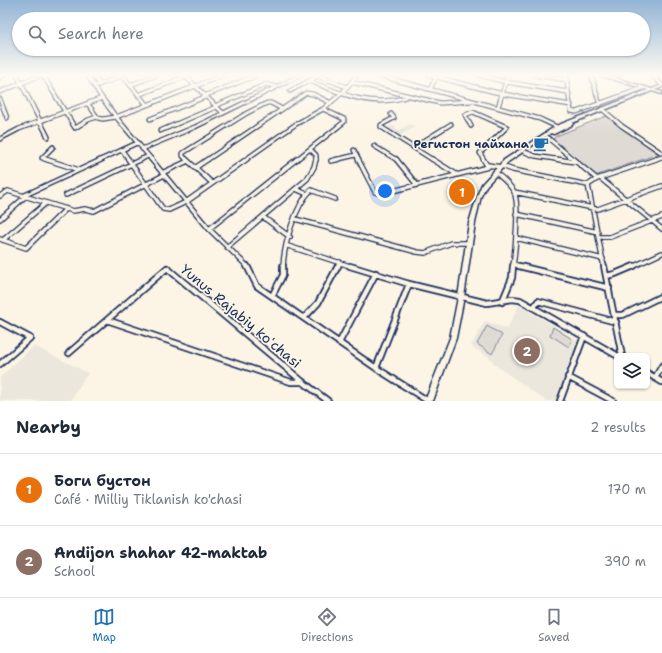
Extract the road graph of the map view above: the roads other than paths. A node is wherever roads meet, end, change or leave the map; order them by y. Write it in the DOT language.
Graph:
graph roads {
  1 [pos="26,94"];
  2 [pos="54,94"];
  3 [pos="100,94"];
  4 [pos="141,94"];
  5 [pos="177,94"];
  6 [pos="202,94"];
  7 [pos="213,94"];
  8 [pos="245,94"];
  9 [pos="264,94"];
  10 [pos="307,94"];
  11 [pos="312,94"];
  12 [pos="341,94"];
  13 [pos="345,94"];
  14 [pos="396,94"];
  15 [pos="448,94"];
  16 [pos="503,94"];
  17 [pos="568,94"];
  18 [pos="597,94"];
  19 [pos="631,94"];
  20 [pos="640,94"];
  21 [pos="650,94"];
  22 [pos="138,95"];
  23 [pos="205,97"];
  24 [pos="408,97"];
  25 [pos="102,98"];
  26 [pos="0,99"];
  27 [pos="475,101"];
  28 [pos="331,103"];
  29 [pos="88,104"];
  30 [pos="147,105"];
  31 [pos="570,105"];
  32 [pos="216,107"];
  33 [pos="498,107"];
  34 [pos="602,108"];
  35 [pos="282,109"];
  36 [pos="324,109"];
  37 [pos="65,112"];
  38 [pos="223,113"];
  39 [pos="391,114"];
  40 [pos="97,117"];
  41 [pos="116,117"];
  42 [pos="7,118"];
  43 [pos="150,119"];
  44 [pos="40,121"];
  45 [pos="451,124"];
  46 [pos="471,126"];
  47 [pos="557,127"];
  48 [pos="160,131"];
  49 [pos="1,137"];
  50 [pos="48,137"];
  51 [pos="547,137"];
  52 [pos="137,142"];
  53 [pos="374,146"];
  54 [pos="53,147"];
  55 [pos="414,147"];
  56 [pos="142,149"];
  57 [pos="310,149"];
  58 [pos="122,150"];
  59 [pos="354,150"];
  60 [pos="525,152"];
  61 [pos="662,153"];
  62 [pos="356,155"];
  63 [pos="148,156"];
  64 [pos="662,158"];
  65 [pos="188,161"];
  66 [pos="331,161"];
  67 [pos="577,162"];
  68 [pos="132,163"];
  69 [pos="488,166"];
  70 [pos="501,166"];
  71 [pos="195,168"];
  72 [pos="78,170"];
  73 [pos="495,172"];
  74 [pos="163,174"];
  75 [pos="456,174"];
  76 [pos="599,179"];
  77 [pos="212,183"];
  78 [pos="147,184"];
  79 [pos="417,185"];
  80 [pos="588,185"];
  81 [pos="662,186"];
  82 [pos="296,189"];
  83 [pos="514,192"];
  84 [pos="307,194"];
  85 [pos="66,195"];
  86 [pos="0,196"];
  87 [pos="24,196"];
  88 [pos="335,199"];
  89 [pos="627,199"];
  90 [pos="186,202"];
  91 [pos="46,203"];
  92 [pos="66,209"];
  93 [pos="593,209"];
  94 [pos="516,214"];
  95 [pos="263,217"];
  96 [pos="662,217"];
  97 [pos="0,219"];
  98 [pos="295,219"];
  99 [pos="652,220"];
  100 [pos="209,229"];
  101 [pos="662,229"];
  102 [pos="598,232"];
  103 [pos="290,237"];
  104 [pos="516,238"];
  105 [pos="599,238"];
  106 [pos="2,240"];
  107 [pos="469,243"];
  108 [pos="288,246"];
  109 [pos="227,247"];
  110 [pos="662,253"];
  111 [pos="603,259"];
  112 [pos="340,262"];
  113 [pos="514,264"];
  114 [pos="376,273"];
  115 [pos="606,276"];
  116 [pos="409,284"];
  117 [pos="609,288"];
  118 [pos="272,296"];
  119 [pos="662,296"];
  120 [pos="461,297"];
  121 [pos="502,302"];
  122 [pos="534,307"];
  123 [pos="615,315"];
  124 [pos="304,318"];
  125 [pos="107,320"];
  126 [pos="0,322"];
  127 [pos="616,322"];
  128 [pos="584,336"];
  129 [pos="339,343"];
  130 [pos="621,353"];
  131 [pos="70,354"];
  132 [pos="614,354"];
  133 [pos="0,364"];
  134 [pos="662,366"];
  135 [pos="376,368"];
  136 [pos="650,376"];
  137 [pos="568,377"];
  138 [pos="655,378"];
  139 [pos="303,382"];
  140 [pos="662,382"];
  141 [pos="328,401"];
  142 [pos="428,401"];
  143 [pos="560,401"];
  144 [pos="613,401"];
  1 -- 44 [label="street"];
  2 -- 37 [label="street"];
  3 -- 25 [label="street"];
  4 -- 22 [label="street"];
  5 -- 30 [label="street"];
  6 -- 23 [label="street"];
  7 -- 23 [label="street"];
  8 -- 32 [label="street"];
  9 -- 38 [label="street"];
  10 -- 35 [label="street"];
  11 -- 28 [label="street"];
  12 -- 28 [label="street"];
  13 -- 24 [label="street"];
  14 -- 24 [label="street"];
  15 -- 27 [label="street"];
  16 -- 31 [label="street"];
  16 -- 33 [label="street"];
  17 -- 31 [label="street"];
  18 -- 34 [label="street"];
  19 -- 34 [label="street"];
  20 -- 34 [label="main road"];
  21 -- 34 [label="main road"];
  22 -- 30 [label="street"];
  23 -- 32 [label="street"];
  23 -- 43 [label="street"];
  24 -- 27 [label="street"];
  25 -- 29 [label="street"];
  25 -- 41 [label="street"];
  26 -- 42 [label="street"];
  27 -- 33 [label="street"];
  28 -- 36 [label="street"];
  29 -- 37 [label="street"];
  29 -- 40 [label="street"];
  30 -- 41 [label="street"];
  31 -- 34 [label="street"];
  32 -- 38 [label="street"];
  32 -- 48 [label="street"];
  33 -- 47 [label="street"];
  34 -- 47 [label="main road"];
  34 -- 51 [label="main road"];
  34 -- 61 [label="street"];
  35 -- 65 [label="street"];
  35 -- 71 [label="street"];
  36 -- 57 [label="street"];
  36 -- 77 [label="street"];
  37 -- 40 [label="street"];
  37 -- 44 [label="street"];
  38 -- 56 [label="street"];
  39 -- 55 [label="street"];
  40 -- 41 [label="street"];
  41 -- 52 [label="street"];
  44 -- 49 [label="street"];
  44 -- 50 [label="street"];
  45 -- 55 [label="street"];
  46 -- 69 [label="street"];
  47 -- 70 [label="main road"];
  51 -- 60 [label="main road"];
  51 -- 67 [label="street"];
  52 -- 56 [label="street"];
  52 -- 58 [label="street"];
  53 -- 79 [label="street"];
  54 -- 72 [label="street"];
  55 -- 75 [label="street"];
  56 -- 63 [label="street"];
  57 -- 82 [label="street"];
  57 -- 100 [label="street"];
  58 -- 68 [label="street"];
  58 -- 72 [label="street"];
  59 -- 62 [label="street"];
  60 -- 67 [label="street"];
  60 -- 70 [label="main road"];
  62 -- 66 [label="street"];
  62 -- 79 [label="street"];
  63 -- 68 [label="street"];
  63 -- 74 [label="street"];
  64 -- 76 [label="street"];
  65 -- 71 [label="street"];
  65 -- 74 [label="street"];
  67 -- 76 [label="street"];
  68 -- 78 [label="street"];
  68 -- 85 [label="street"];
  69 -- 70 [label="street"];
  69 -- 75 [label="street"];
  70 -- 73 [label="main road"];
  70 -- 80 [label="street"];
  71 -- 77 [label="street"];
  72 -- 87 [label="street"];
  73 -- 83 [label="street"];
  73 -- 107 [label="main road"];
  74 -- 78 [label="street"];
  74 -- 90 [label="street"];
  75 -- 79 [label="street"];
  76 -- 80 [label="street"];
  76 -- 89 [label="street"];
  77 -- 90 [label="street"];
  78 -- 90 [label="street"];
  78 -- 92 [label="street"];
  80 -- 93 [label="street"];
  81 -- 89 [label="street"];
  82 -- 84 [label="street"];
  82 -- 95 [label="street"];
  83 -- 93 [label="street"];
  83 -- 94 [label="street"];
  84 -- 88 [label="street"];
  84 -- 98 [label="street"];
  86 -- 87 [label="street"];
  87 -- 91 [label="street"];
  87 -- 97 [label="street"];
  89 -- 93 [label="street"];
  89 -- 99 [label="street"];
  90 -- 100 [label="street"];
  91 -- 92 [label="street"];
  91 -- 106 [label="street"];
  92 -- 106 [label="street"];
  93 -- 102 [label="street"];
  94 -- 102 [label="street"];
  94 -- 104 [label="street"];
  95 -- 103 [label="street"];
  95 -- 109 [label="street"];
  96 -- 99 [label="street"];
  98 -- 103 [label="street"];
  98 -- 107 [label="street"];
  99 -- 101 [label="street"];
  99 -- 105 [label="street"];
  100 -- 109 [label="street"];
  102 -- 105 [label="street"];
  103 -- 108 [label="street"];
  104 -- 111 [label="street"];
  104 -- 113 [label="street"];
  105 -- 111 [label="street"];
  107 -- 120 [label="main road"];
  108 -- 112 [label="street"];
  108 -- 118 [label="street"];
  109 -- 118 [label="street"];
  110 -- 115 [label="street"];
  111 -- 115 [label="street"];
  112 -- 114 [label="street"];
  112 -- 124 [label="street"];
  113 -- 117 [label="street"];
  113 -- 121 [label="street"];
  114 -- 116 [label="street"];
  114 -- 129 [label="street"];
  115 -- 117 [label="street"];
  116 -- 120 [label="street"];
  116 -- 135 [label="street"];
  117 -- 123 [label="street"];
  118 -- 124 [label="street"];
  119 -- 123 [label="street"];
  120 -- 121 [label="street"];
  120 -- 142 [label="main road"];
  121 -- 122 [label="street"];
  122 -- 127 [label="street"];
  122 -- 128 [label="street"];
  123 -- 127 [label="street"];
  124 -- 129 [label="street"];
  125 -- 131 [label="street, Yunus Rajabiy koʻchasi"];
  125 -- 139 [label="street"];
  125 -- 139 [label="street, Yunus Rajabiy koʻchasi"];
  126 -- 133 [label="street"];
  127 -- 130 [label="street"];
  128 -- 132 [label="street"];
  128 -- 137 [label="street"];
  129 -- 135 [label="street"];
  134 -- 138 [label="street"];
  135 -- 142 [label="street"];
  136 -- 138 [label="street"];
  137 -- 143 [label="street"];
  137 -- 144 [label="street"];
  138 -- 140 [label="street"];
  139 -- 141 [label="street, Yunus Rajabiy koʻchasi"];
}
